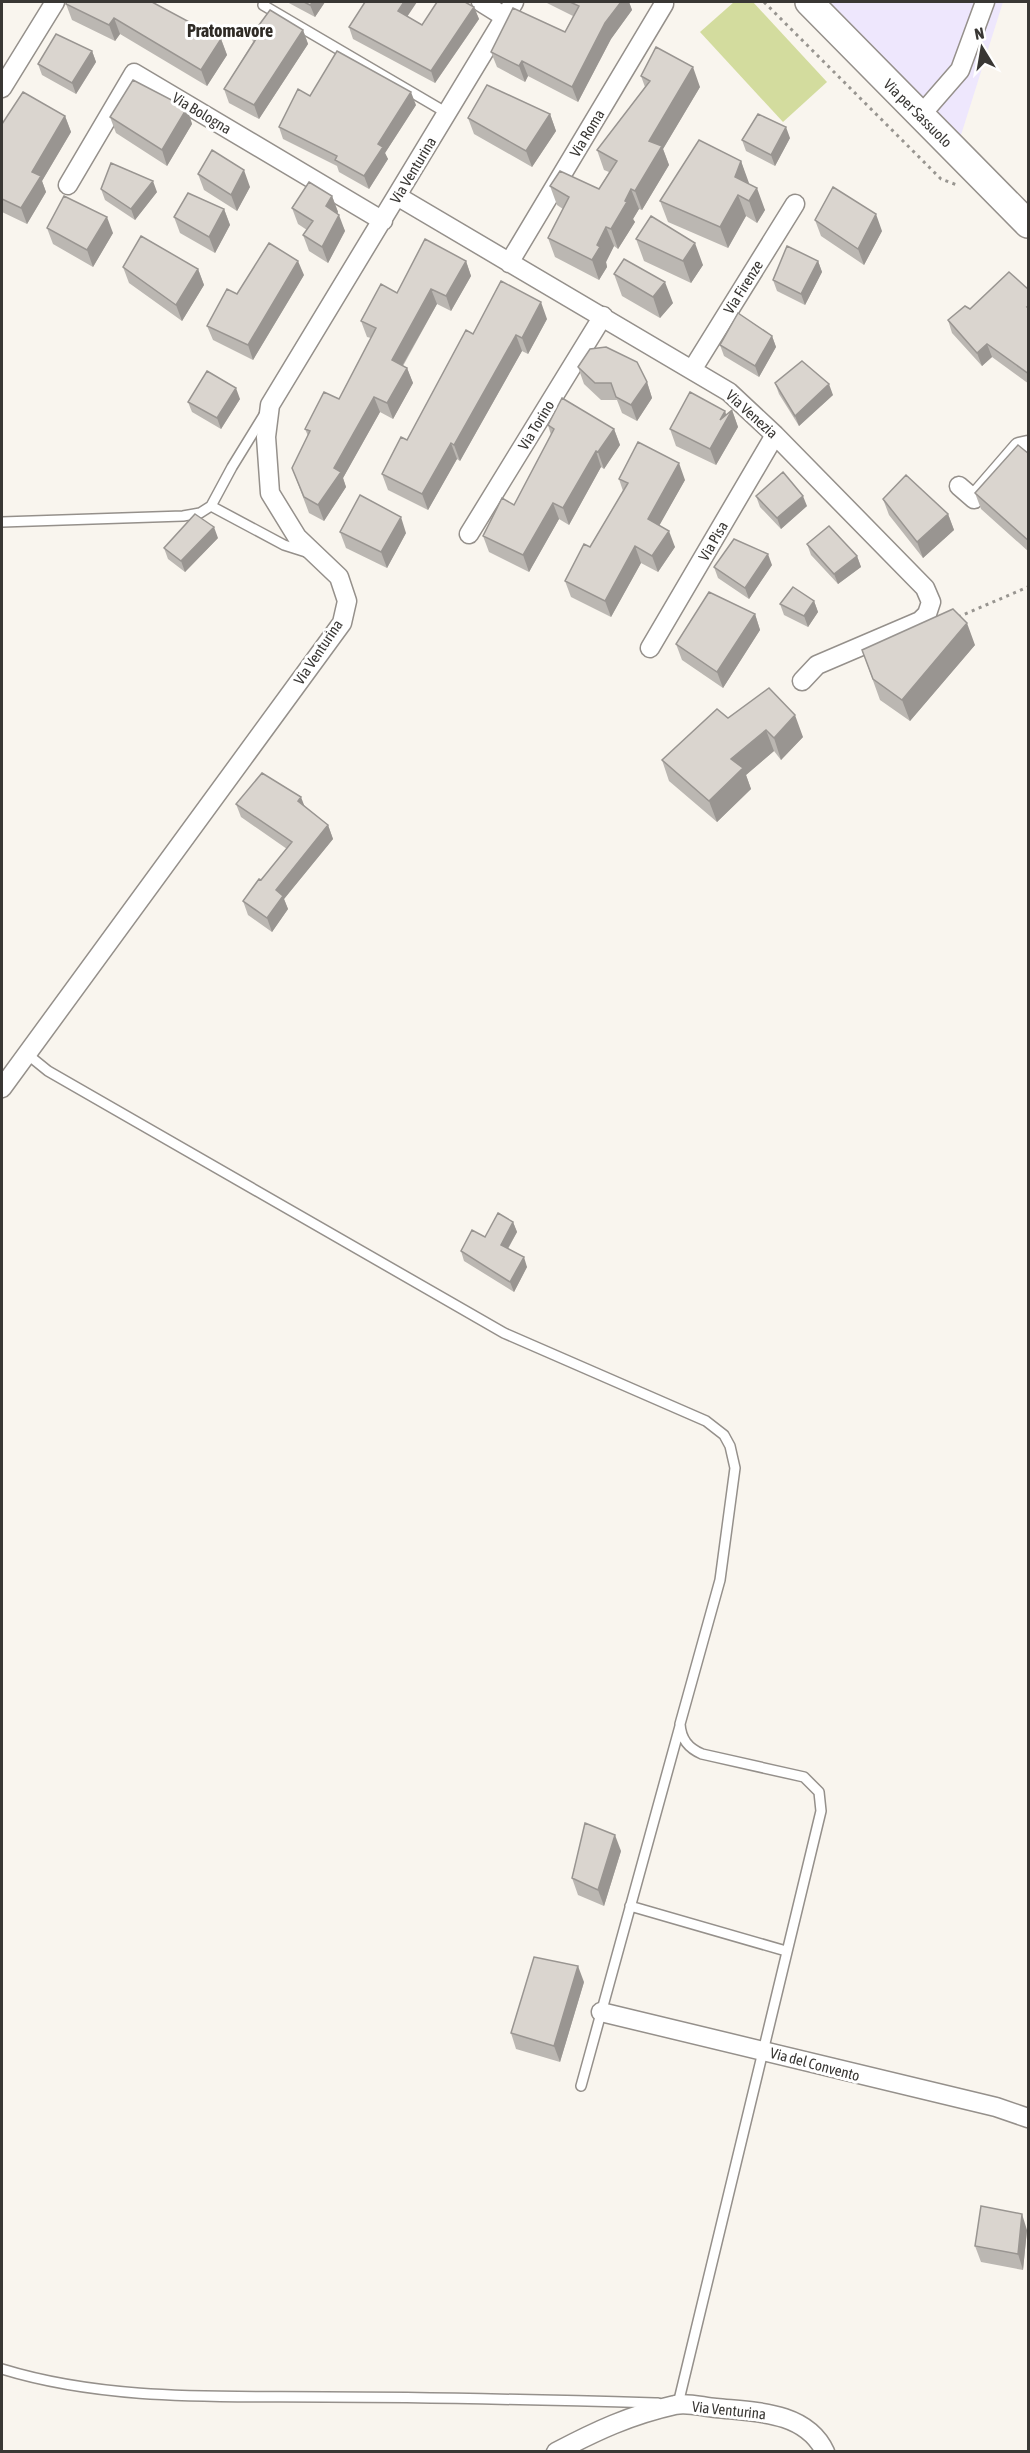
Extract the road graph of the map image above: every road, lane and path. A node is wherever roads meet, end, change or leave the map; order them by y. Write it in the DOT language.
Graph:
graph roads {
  1 [pos="55,2"];
  2 [pos="481,2"];
  3 [pos="764,2"];
  4 [pos="809,2"];
  5 [pos="982,3"];
  6 [pos="664,4"];
  7 [pos="263,5"];
  8 [pos="509,9"];
  9 [pos="2,88"];
  10 [pos="447,113"];
  11 [pos="920,116"];
  12 [pos="68,185"];
  13 [pos="964,187"];
  14 [pos="397,196"];
  15 [pos="795,204"];
  16 [pos="382,220"];
  17 [pos="1029,224"];
  18 [pos="509,263"];
  19 [pos="603,316"];
  20 [pos="692,370"];
  21 [pos="270,405"];
  22 [pos="775,435"];
  23 [pos="1029,445"];
  24 [pos="959,486"];
  25 [pos="212,506"];
  26 [pos="2,522"];
  27 [pos="470,534"];
  28 [pos="314,554"];
  29 [pos="650,648"];
  30 [pos="801,681"];
  31 [pos="27,1054"];
  32 [pos="2,1088"];
  33 [pos="680,1724"];
  34 [pos="630,1906"];
  35 [pos="786,1951"];
  36 [pos="601,2012"];
  37 [pos="762,2050"];
  38 [pos="581,2086"];
  39 [pos="1029,2118"];
  40 [pos="2,2369"];
  41 [pos="678,2404"];
  42 [pos="556,2451"];
  43 [pos="825,2451"];
  1 -- 9 [label="street"];
  2 -- 8 [label="street"];
  3 -- 13 [label="path"];
  4 -- 11 [label="main road, Via per Sassuolo"];
  5 -- 11 [label="street"];
  6 -- 18 [label="street, Via Roma"];
  7 -- 10 [label="lane"];
  8 -- 10 [label="street, Via Venturina"];
  10 -- 14 [label="street, Via Venturina"];
  11 -- 17 [label="main road, Via per Sassuolo"];
  12 -- 16 [label="street, Via Bologna"];
  14 -- 16 [label="street, Via Venturina"];
  14 -- 18 [label="street, Via Venezia"];
  15 -- 20 [label="street, Via Firenze"];
  16 -- 21 [label="street, Via Venturina"];
  18 -- 19 [label="street, Via Venezia"];
  19 -- 20 [label="street, Via Venezia"];
  19 -- 27 [label="street, Via Torino"];
  20 -- 22 [label="street, Via Venezia"];
  21 -- 25 [label="lane"];
  21 -- 28 [label="street, Via Venturina"];
  22 -- 29 [label="street, Via Pisa"];
  22 -- 30 [label="street, Via Venezia"];
  23 -- 24 [label="street"];
  25 -- 26 [label="lane"];
  25 -- 28 [label="lane"];
  28 -- 31 [label="street, Via Venturina"];
  31 -- 32 [label="street, Via Venturina"];
  31 -- 33 [label="lane"];
  33 -- 34 [label="lane"];
  33 -- 35 [label="lane"];
  34 -- 35 [label="lane"];
  34 -- 36 [label="lane"];
  35 -- 37 [label="lane"];
  36 -- 37 [label="street, Via del Convento"];
  36 -- 38 [label="lane"];
  37 -- 39 [label="street, Via del Convento"];
  37 -- 41 [label="lane"];
  40 -- 41 [label="lane"];
  41 -- 42 [label="street, Via Venturina"];
  41 -- 43 [label="street, Via Venturina"];
}
